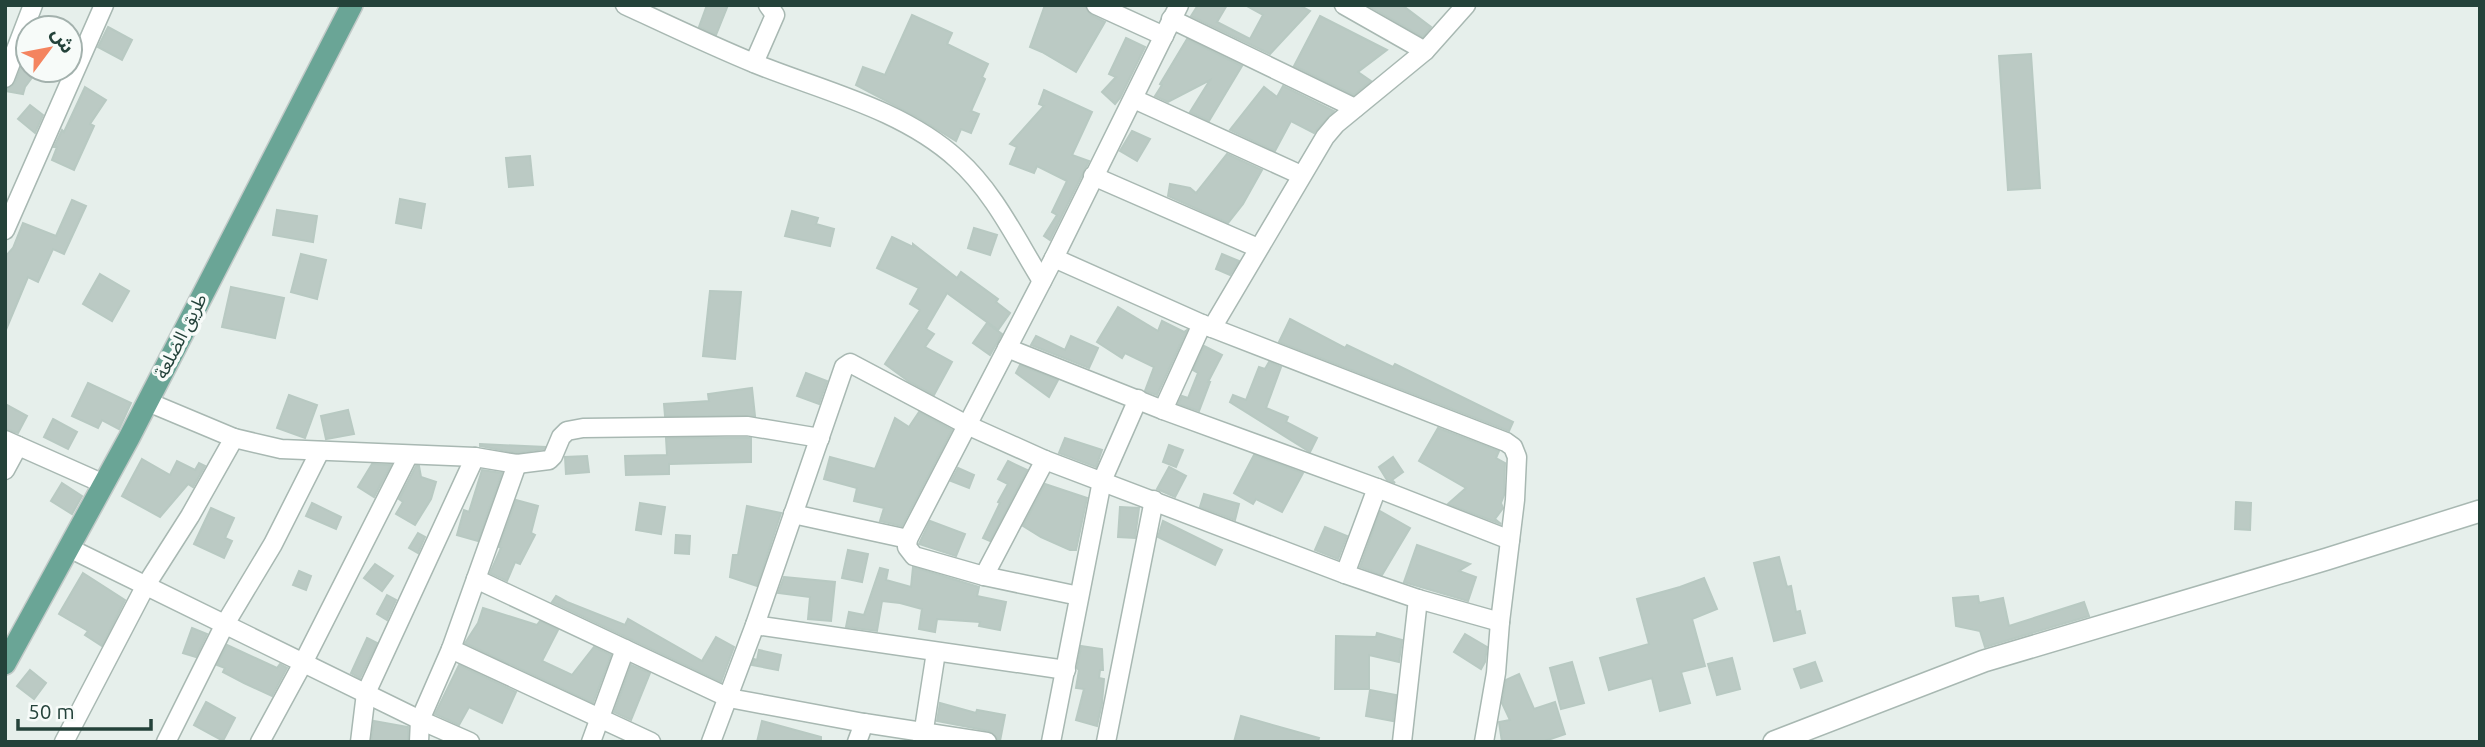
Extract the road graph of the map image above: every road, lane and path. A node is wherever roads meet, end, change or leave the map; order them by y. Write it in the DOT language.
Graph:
graph roads {
  1 [pos="33,5"];
  2 [pos="104,5"];
  3 [pos="352,5"];
  4 [pos="625,5"];
  5 [pos="768,5"];
  6 [pos="1096,5"];
  7 [pos="1344,5"];
  8 [pos="1466,5"];
  9 [pos="1171,20"];
  10 [pos="1425,51"];
  11 [pos="754,63"];
  12 [pos="5,78"];
  13 [pos="1134,99"];
  14 [pos="1355,108"];
  15 [pos="1301,175"];
  16 [pos="1093,176"];
  17 [pos="5,230"];
  18 [pos="1258,248"];
  19 [pos="1054,258"];
  20 [pos="1042,281"];
  21 [pos="1207,326"];
  22 [pos="1007,348"];
  23 [pos="1138,399"];
  24 [pos="148,402"];
  25 [pos="1163,410"];
  26 [pos="967,425"];
  27 [pos="234,438"];
  28 [pos="820,438"];
  29 [pos="12,443"];
  30 [pos="320,452"];
  31 [pos="408,456"];
  32 [pos="475,457"];
  33 [pos="1045,460"];
  34 [pos="517,464"];
  35 [pos="5,470"];
  36 [pos="1102,481"];
  37 [pos="104,484"];
  38 [pos="1377,488"];
  39 [pos="1154,500"];
  40 [pos="2480,511"];
  41 [pos="793,514"];
  42 [pos="908,539"];
  43 [pos="1510,540"];
  44 [pos="69,548"];
  45 [pos="1345,574"];
  46 [pos="984,576"];
  47 [pos="476,579"];
  48 [pos="146,585"];
  49 [pos="1079,596"];
  50 [pos="1418,599"];
  51 [pos="1500,622"];
  52 [pos="225,624"];
  53 [pos="755,625"];
  54 [pos="451,649"];
  55 [pos="625,649"];
  56 [pos="936,652"];
  57 [pos="303,663"];
  58 [pos="5,664"];
  59 [pos="1066,670"];
  60 [pos="366,693"];
  61 [pos="729,698"];
  62 [pos="601,719"];
  63 [pos="419,720"];
  64 [pos="864,723"];
  65 [pos="923,737"];
  66 [pos="64,742"];
  67 [pos="166,742"];
  68 [pos="260,742"];
  69 [pos="360,742"];
  70 [pos="419,742"];
  71 [pos="470,742"];
  72 [pos="591,742"];
  73 [pos="650,742"];
  74 [pos="711,742"];
  75 [pos="858,742"];
  76 [pos="987,742"];
  77 [pos="1051,742"];
  78 [pos="1106,742"];
  79 [pos="1402,742"];
  80 [pos="1484,742"];
  81 [pos="1774,742"];
  1 -- 12 [label="street"];
  2 -- 17 [label="street"];
  3 -- 24 [label="main road, طريق الضلعة"];
  4 -- 11 [label="street"];
  5 -- 11 [label="street"];
  6 -- 9 [label="street"];
  7 -- 10 [label="street"];
  8 -- 10 [label="street"];
  9 -- 13 [label="street"];
  9 -- 14 [label="street"];
  10 -- 14 [label="street"];
  11 -- 20 [label="street"];
  13 -- 15 [label="street"];
  13 -- 16 [label="street"];
  14 -- 15 [label="street"];
  15 -- 18 [label="street"];
  16 -- 18 [label="street"];
  16 -- 19 [label="street"];
  18 -- 21 [label="street"];
  19 -- 20 [label="street"];
  19 -- 21 [label="street"];
  20 -- 22 [label="street"];
  21 -- 25 [label="street"];
  21 -- 43 [label="street"];
  22 -- 23 [label="street"];
  22 -- 26 [label="street"];
  23 -- 25 [label="street"];
  23 -- 36 [label="street"];
  24 -- 27 [label="street"];
  24 -- 37 [label="main road, طريق الضلعة"];
  25 -- 38 [label="street"];
  26 -- 28 [label="street"];
  26 -- 33 [label="street"];
  26 -- 42 [label="street"];
  27 -- 30 [label="street"];
  27 -- 48 [label="street"];
  28 -- 34 [label="street"];
  28 -- 41 [label="street"];
  29 -- 35 [label="street"];
  29 -- 37 [label="street"];
  30 -- 31 [label="street"];
  30 -- 52 [label="street"];
  31 -- 32 [label="street"];
  31 -- 57 [label="street"];
  32 -- 34 [label="street"];
  32 -- 60 [label="street"];
  33 -- 36 [label="street"];
  33 -- 46 [label="street"];
  34 -- 47 [label="street"];
  36 -- 39 [label="street"];
  36 -- 49 [label="street"];
  37 -- 44 [label="main road, طريق الضلعة"];
  38 -- 43 [label="street"];
  38 -- 45 [label="street"];
  39 -- 45 [label="street"];
  39 -- 78 [label="street"];
  40 -- 81 [label="street"];
  41 -- 42 [label="street"];
  41 -- 53 [label="street"];
  42 -- 46 [label="street"];
  43 -- 51 [label="street"];
  44 -- 48 [label="street"];
  44 -- 58 [label="main road, طريق الضلعة"];
  45 -- 50 [label="street"];
  46 -- 49 [label="street"];
  47 -- 54 [label="street"];
  47 -- 55 [label="street"];
  48 -- 52 [label="street"];
  48 -- 66 [label="street"];
  49 -- 59 [label="street"];
  50 -- 51 [label="street"];
  50 -- 79 [label="street"];
  51 -- 80 [label="street"];
  52 -- 57 [label="street"];
  52 -- 67 [label="street"];
  53 -- 56 [label="street"];
  53 -- 61 [label="street"];
  54 -- 62 [label="street"];
  54 -- 63 [label="street"];
  55 -- 61 [label="street"];
  55 -- 62 [label="street"];
  56 -- 59 [label="street"];
  56 -- 65 [label="street"];
  57 -- 60 [label="street"];
  57 -- 68 [label="street"];
  59 -- 77 [label="street"];
  60 -- 63 [label="street"];
  60 -- 69 [label="street"];
  61 -- 64 [label="street"];
  61 -- 74 [label="street"];
  62 -- 72 [label="street"];
  62 -- 73 [label="street"];
  63 -- 70 [label="street"];
  63 -- 71 [label="street"];
  64 -- 65 [label="street"];
  64 -- 75 [label="street"];
  65 -- 76 [label="street"];
}
